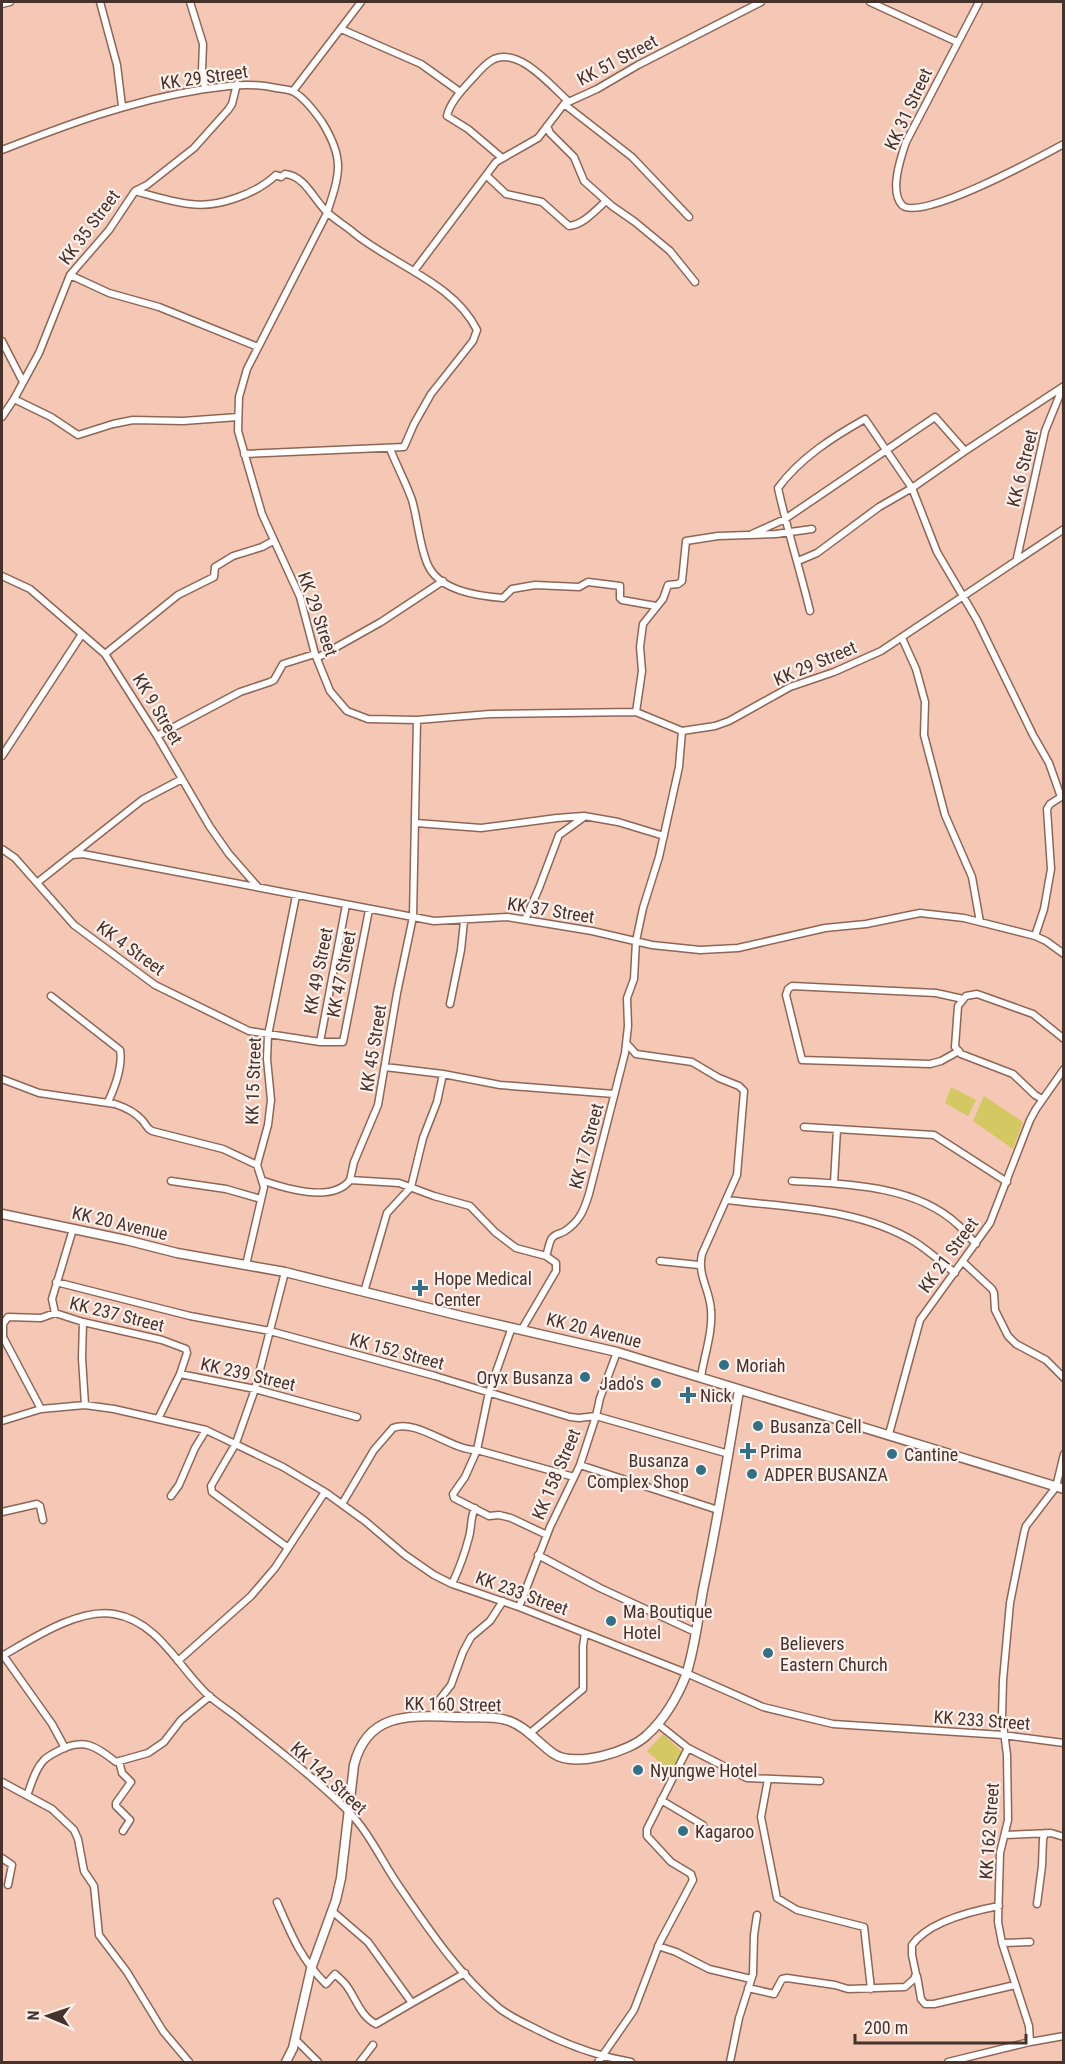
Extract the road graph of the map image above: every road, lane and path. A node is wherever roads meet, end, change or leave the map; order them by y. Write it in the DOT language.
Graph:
graph roads {
  1 [pos="10,2"];
  2 [pos="100,2"];
  3 [pos="190,2"];
  4 [pos="361,2"];
  5 [pos="761,2"];
  6 [pos="870,2"];
  7 [pos="979,2"];
  8 [pos="2,4"];
  9 [pos="341,29"];
  10 [pos="957,42"];
  11 [pos="237,84"];
  12 [pos="205,89"];
  13 [pos="293,91"];
  14 [pos="460,92"];
  15 [pos="566,102"];
  16 [pos="122,106"];
  17 [pos="547,126"];
  18 [pos="1064,144"];
  19 [pos="2,150"];
  20 [pos="501,158"];
  21 [pos="486,175"];
  22 [pos="135,191"];
  23 [pos="606,201"];
  24 [pos="327,213"];
  25 [pos="689,217"];
  26 [pos="414,272"];
  27 [pos="70,275"];
  28 [pos="695,282"];
  29 [pos="2,341"];
  30 [pos="258,347"];
  31 [pos="23,382"];
  32 [pos="1064,386"];
  33 [pos="14,399"];
  34 [pos="2,417"];
  35 [pos="237,417"];
  36 [pos="390,449"];
  37 [pos="888,450"];
  38 [pos="965,451"];
  39 [pos="244,454"];
  40 [pos="912,488"];
  41 [pos="785,519"];
  42 [pos="812,529"];
  43 [pos="1064,529"];
  44 [pos="788,532"];
  45 [pos="752,534"];
  46 [pos="273,541"];
  47 [pos="1017,558"];
  48 [pos="798,561"];
  49 [pos="2,576"];
  50 [pos="443,581"];
  51 [pos="963,595"];
  52 [pos="656,606"];
  53 [pos="810,611"];
  54 [pos="82,634"];
  55 [pos="902,638"];
  56 [pos="105,654"];
  57 [pos="316,656"];
  58 [pos="636,712"];
  59 [pos="417,720"];
  60 [pos="682,731"];
  61 [pos="157,736"];
  62 [pos="2,756"];
  63 [pos="183,779"];
  64 [pos="585,816"];
  65 [pos="416,823"];
  66 [pos="664,836"];
  67 [pos="2,849"];
  68 [pos="72,855"];
  69 [pos="38,882"];
  70 [pos="258,887"];
  71 [pos="296,896"];
  72 [pos="346,905"];
  73 [pos="369,910"];
  74 [pos="413,917"];
  75 [pos="525,920"];
  76 [pos="464,921"];
  77 [pos="980,922"];
  78 [pos="1035,936"];
  79 [pos="636,941"];
  80 [pos="1064,954"];
  81 [pos="51,996"];
  82 [pos="963,999"];
  83 [pos="450,1004"];
  84 [pos="268,1035"];
  85 [pos="1064,1039"];
  86 [pos="320,1042"];
  87 [pos="627,1044"];
  88 [pos="959,1052"];
  89 [pos="385,1067"];
  90 [pos="1064,1069"];
  91 [pos="443,1074"];
  92 [pos="2,1079"];
  93 [pos="614,1094"];
  94 [pos="1042,1099"];
  95 [pos="108,1101"];
  96 [pos="804,1127"];
  97 [pos="837,1129"];
  98 [pos="257,1165"];
  99 [pos="350,1180"];
  100 [pos="171,1181"];
  101 [pos="264,1181"];
  102 [pos="792,1181"];
  103 [pos="1007,1182"];
  104 [pos="834,1183"];
  105 [pos="411,1187"];
  106 [pos="261,1199"];
  107 [pos="727,1200"];
  108 [pos="2,1214"];
  109 [pos="73,1228"];
  110 [pos="976,1244"];
  111 [pos="546,1257"];
  112 [pos="660,1261"];
  113 [pos="963,1262"];
  114 [pos="246,1265"];
  115 [pos="699,1265"];
  116 [pos="285,1272"];
  117 [pos="955,1273"];
  118 [pos="56,1282"];
  119 [pos="364,1292"];
  120 [pos="55,1313"];
  121 [pos="83,1322"];
  122 [pos="512,1327"];
  123 [pos="522,1329"];
  124 [pos="270,1331"];
  125 [pos="617,1352"];
  126 [pos="180,1374"];
  127 [pos="700,1377"];
  128 [pos="1064,1378"];
  129 [pos="255,1389"];
  130 [pos="739,1390"];
  131 [pos="489,1392"];
  132 [pos="85,1405"];
  133 [pos="40,1409"];
  134 [pos="596,1416"];
  135 [pos="357,1417"];
  136 [pos="158,1419"];
  137 [pos="2,1421"];
  138 [pos="206,1430"];
  139 [pos="889,1434"];
  140 [pos="236,1443"];
  141 [pos="477,1450"];
  142 [pos="729,1454"];
  143 [pos="1064,1454"];
  144 [pos="580,1465"];
  145 [pos="574,1477"];
  146 [pos="1060,1488"];
  147 [pos="325,1492"];
  148 [pos="171,1496"];
  149 [pos="342,1504"];
  150 [pos="475,1508"];
  151 [pos="718,1510"];
  152 [pos="2,1512"];
  153 [pos="43,1520"];
  154 [pos="547,1535"];
  155 [pos="287,1547"];
  156 [pos="538,1555"];
  157 [pos="452,1584"];
  158 [pos="503,1601"];
  159 [pos="519,1607"];
  160 [pos="695,1632"];
  161 [pos="585,1633"];
  162 [pos="2,1646"];
  163 [pos="4,1655"];
  164 [pos="178,1660"];
  165 [pos="686,1673"];
  166 [pos="210,1696"];
  167 [pos="433,1716"];
  168 [pos="658,1724"];
  169 [pos="529,1734"];
  170 [pos="1003,1735"];
  171 [pos="1064,1743"];
  172 [pos="65,1748"];
  173 [pos="688,1748"];
  174 [pos="119,1761"];
  175 [pos="768,1779"];
  176 [pos="820,1781"];
  177 [pos="2,1782"];
  178 [pos="27,1795"];
  179 [pos="661,1800"];
  180 [pos="348,1811"];
  181 [pos="703,1825"];
  182 [pos="123,1831"];
  183 [pos="1045,1833"];
  184 [pos="1005,1835"];
  185 [pos="1064,1837"];
  186 [pos="2,1858"];
  187 [pos="8,1885"];
  188 [pos="277,1902"];
  189 [pos="1037,1904"];
  190 [pos="999,1905"];
  191 [pos="332,1911"];
  192 [pos="757,1915"];
  193 [pos="1030,1942"];
  194 [pos="1002,1943"];
  195 [pos="658,1946"];
  196 [pos="311,1969"];
  197 [pos="465,1973"];
  198 [pos="916,1974"];
  199 [pos="751,1979"];
  200 [pos="1015,1985"];
  201 [pos="748,1988"];
  202 [pos="871,1989"];
  203 [pos="411,2003"];
  204 [pos="1064,2036"];
  205 [pos="295,2039"];
  206 [pos="1030,2042"];
  207 [pos="373,2045"];
  208 [pos="600,2059"];
  209 [pos="189,2062"];
  210 [pos="286,2062"];
  211 [pos="318,2062"];
  212 [pos="360,2062"];
  213 [pos="631,2062"];
  214 [pos="730,2062"];
  215 [pos="948,2062"];
  1 -- 8 [label="street"];
  2 -- 16 [label="street"];
  3 -- 12 [label="street"];
  4 -- 9 [label="street"];
  5 -- 15 [label="street, KK 51 Street"];
  6 -- 10 [label="street"];
  7 -- 10 [label="street, KK 31 Street"];
  9 -- 13 [label="street"];
  9 -- 14 [label="street"];
  10 -- 18 [label="street, KK 31 Street"];
  11 -- 12 [label="street, KK 29 Street"];
  11 -- 13 [label="street, KK 29 Street"];
  11 -- 22 [label="street, KK 35 Street"];
  12 -- 16 [label="street, KK 29 Street"];
  13 -- 24 [label="street, KK 29 Street"];
  14 -- 15 [label="street, KK 51 Street"];
  14 -- 20 [label="street"];
  15 -- 17 [label="street"];
  15 -- 25 [label="street"];
  16 -- 19 [label="street, KK 29 Street"];
  17 -- 20 [label="street"];
  17 -- 23 [label="street"];
  20 -- 21 [label="street"];
  21 -- 23 [label="street"];
  21 -- 26 [label="street"];
  22 -- 24 [label="street"];
  22 -- 27 [label="street, KK 35 Street"];
  23 -- 28 [label="street"];
  24 -- 26 [label="street"];
  24 -- 30 [label="street, KK 29 Street"];
  26 -- 36 [label="street"];
  27 -- 30 [label="street"];
  27 -- 31 [label="street, KK 35 Street"];
  29 -- 31 [label="street"];
  30 -- 35 [label="street, KK 29 Street"];
  31 -- 33 [label="street, KK 35 Street"];
  32 -- 38 [label="street"];
  32 -- 47 [label="street, KK 6 Street"];
  33 -- 34 [label="street, KK 35 Street"];
  33 -- 35 [label="street"];
  35 -- 39 [label="street, KK 29 Street"];
  36 -- 39 [label="street"];
  36 -- 50 [label="street"];
  37 -- 38 [label="street"];
  37 -- 40 [label="street"];
  37 -- 41 [label="street"];
  37 -- 41 [label="street"];
  38 -- 40 [label="street"];
  39 -- 46 [label="street, KK 29 Street"];
  40 -- 48 [label="street"];
  40 -- 51 [label="street"];
  41 -- 44 [label="street"];
  41 -- 45 [label="street"];
  42 -- 44 [label="street"];
  43 -- 47 [label="street, KK 29 Street"];
  44 -- 45 [label="street"];
  44 -- 48 [label="street"];
  45 -- 52 [label="street"];
  46 -- 56 [label="street"];
  46 -- 57 [label="street, KK 29 Street"];
  47 -- 51 [label="street, KK 29 Street"];
  48 -- 53 [label="street"];
  49 -- 54 [label="street, KK 9 Street"];
  50 -- 52 [label="street"];
  50 -- 57 [label="street"];
  51 -- 55 [label="street, KK 29 Street"];
  51 -- 78 [label="street"];
  52 -- 58 [label="street"];
  54 -- 56 [label="street, KK 9 Street"];
  54 -- 62 [label="street"];
  55 -- 60 [label="street, KK 29 Street"];
  55 -- 77 [label="street"];
  56 -- 61 [label="street, KK 9 Street"];
  57 -- 59 [label="street, KK 29 Street"];
  57 -- 61 [label="street"];
  58 -- 59 [label="street, KK 29 Street"];
  58 -- 60 [label="street, KK 29 Street"];
  59 -- 65 [label="street, KK 45 Street"];
  60 -- 66 [label="street, KK 17 Street"];
  61 -- 63 [label="street, KK 9 Street"];
  63 -- 68 [label="street"];
  63 -- 70 [label="street, KK 9 Street"];
  64 -- 65 [label="street"];
  64 -- 66 [label="street"];
  64 -- 75 [label="street"];
  65 -- 74 [label="street, KK 45 Street"];
  66 -- 79 [label="street, KK 17 Street"];
  67 -- 69 [label="street, KK 4 Street"];
  68 -- 69 [label="street"];
  68 -- 70 [label="street, KK 37 Street"];
  69 -- 84 [label="street, KK 4 Street"];
  70 -- 71 [label="street, KK 37 Street"];
  71 -- 72 [label="street, KK 37 Street"];
  71 -- 84 [label="street, KK 15 Street"];
  72 -- 73 [label="street, KK 37 Street"];
  72 -- 86 [label="street, KK 49 Street"];
  73 -- 74 [label="street, KK 37 Street"];
  73 -- 86 [label="street, KK 47 Street"];
  74 -- 76 [label="street, KK 37 Street"];
  74 -- 89 [label="street, KK 45 Street"];
  75 -- 76 [label="street, KK 37 Street"];
  75 -- 79 [label="street, KK 37 Street"];
  76 -- 83 [label="street"];
  77 -- 78 [label="street, KK 37 Street"];
  77 -- 79 [label="street, KK 37 Street"];
  78 -- 80 [label="street, KK 37 Street"];
  79 -- 87 [label="street, KK 17 Street"];
  81 -- 95 [label="street"];
  82 -- 85 [label="street"];
  82 -- 88 [label="street"];
  82 -- 88 [label="street"];
  84 -- 86 [label="street, KK 47 Street"];
  84 -- 98 [label="street, KK 15 Street"];
  87 -- 93 [label="street, KK 17 Street"];
  87 -- 107 [label="street"];
  88 -- 94 [label="street"];
  89 -- 91 [label="street"];
  89 -- 99 [label="street, KK 45 Street"];
  90 -- 94 [label="street, KK 21 Street"];
  91 -- 93 [label="street"];
  91 -- 105 [label="street"];
  92 -- 95 [label="street"];
  93 -- 111 [label="street, KK 17 Street"];
  94 -- 103 [label="street, KK 21 Street"];
  95 -- 98 [label="street"];
  96 -- 97 [label="street"];
  97 -- 103 [label="street"];
  97 -- 104 [label="street"];
  98 -- 101 [label="street"];
  99 -- 101 [label="street"];
  99 -- 105 [label="street"];
  100 -- 106 [label="street"];
  101 -- 106 [label="street"];
  102 -- 104 [label="street"];
  103 -- 110 [label="street, KK 21 Street"];
  104 -- 110 [label="street"];
  105 -- 111 [label="street"];
  105 -- 119 [label="street"];
  106 -- 114 [label="street"];
  107 -- 115 [label="street"];
  107 -- 117 [label="street"];
  108 -- 109 [label="main road, KK 20 Avenue"];
  109 -- 114 [label="main road, KK 20 Avenue"];
  109 -- 118 [label="street"];
  110 -- 113 [label="street, KK 21 Street"];
  111 -- 123 [label="street"];
  112 -- 115 [label="street"];
  113 -- 117 [label="street, KK 21 Street"];
  113 -- 128 [label="street"];
  114 -- 116 [label="main road, KK 20 Avenue"];
  115 -- 127 [label="street"];
  116 -- 119 [label="main road, KK 20 Avenue"];
  116 -- 124 [label="street"];
  117 -- 139 [label="street, KK 21 Street"];
  118 -- 120 [label="street"];
  118 -- 124 [label="street, KK 152 Street"];
  119 -- 122 [label="main road, KK 20 Avenue"];
  120 -- 121 [label="street, KK 237 Street"];
  120 -- 133 [label="street, KK 237 Street"];
  121 -- 126 [label="street, KK 237 Street"];
  121 -- 132 [label="street"];
  122 -- 123 [label="main road, KK 20 Avenue"];
  122 -- 131 [label="street"];
  123 -- 125 [label="main road, KK 20 Avenue"];
  124 -- 129 [label="street"];
  124 -- 131 [label="street, KK 152 Street"];
  125 -- 127 [label="main road, KK 20 Avenue"];
  125 -- 134 [label="street, KK 158 Street"];
  126 -- 129 [label="street, KK 239 Street"];
  126 -- 136 [label="street, KK 239 Street"];
  127 -- 130 [label="main road, KK 20 Avenue"];
  129 -- 135 [label="street, KK 239 Street"];
  129 -- 140 [label="street"];
  130 -- 139 [label="main road, KK 20 Avenue"];
  130 -- 142 [label="main road, KK 160 Street"];
  131 -- 134 [label="street, KK 152 Street"];
  131 -- 141 [label="street"];
  132 -- 133 [label="street, KK 233 Street"];
  132 -- 136 [label="street, KK 233 Street"];
  133 -- 137 [label="street, KK 233 Street"];
  134 -- 142 [label="street, KK 152 Street"];
  134 -- 144 [label="street, KK 158 Street"];
  136 -- 138 [label="street, KK 233 Street"];
  138 -- 140 [label="street, KK 233 Street"];
  138 -- 148 [label="street"];
  139 -- 146 [label="main road, KK 20 Avenue"];
  140 -- 147 [label="street, KK 233 Street"];
  140 -- 155 [label="street"];
  141 -- 145 [label="street"];
  141 -- 149 [label="street"];
  141 -- 150 [label="street"];
  142 -- 151 [label="main road, KK 160 Street"];
  143 -- 146 [label="street"];
  144 -- 145 [label="street, KK 158 Street"];
  144 -- 151 [label="street"];
  145 -- 154 [label="street, KK 158 Street"];
  146 -- 170 [label="street, KK 162 Street"];
  147 -- 149 [label="street, KK 233 Street"];
  147 -- 155 [label="street"];
  149 -- 157 [label="street, KK 233 Street"];
  150 -- 154 [label="street"];
  150 -- 157 [label="street"];
  151 -- 160 [label="main road, KK 160 Street"];
  152 -- 153 [label="street"];
  154 -- 156 [label="street, KK 158 Street"];
  155 -- 164 [label="street"];
  156 -- 159 [label="street, KK 158 Street"];
  156 -- 160 [label="street"];
  157 -- 158 [label="street, KK 233 Street"];
  158 -- 159 [label="street, KK 233 Street"];
  158 -- 167 [label="street"];
  159 -- 161 [label="street, KK 233 Street"];
  160 -- 165 [label="main road, KK 160 Street"];
  161 -- 165 [label="street, KK 233 Street"];
  161 -- 169 [label="street"];
  162 -- 163 [label="street"];
  163 -- 164 [label="street, KK 142 Street"];
  163 -- 172 [label="street"];
  164 -- 166 [label="street, KK 142 Street"];
  165 -- 168 [label="main road, KK 160 Street"];
  165 -- 170 [label="street, KK 233 Street"];
  166 -- 174 [label="street"];
  166 -- 180 [label="street, KK 142 Street"];
  167 -- 169 [label="main road, KK 160 Street"];
  167 -- 180 [label="main road, KK 160 Street"];
  168 -- 169 [label="main road, KK 160 Street"];
  168 -- 173 [label="street"];
  170 -- 171 [label="street, KK 233 Street"];
  170 -- 184 [label="street, KK 162 Street"];
  172 -- 174 [label="street"];
  172 -- 178 [label="street"];
  173 -- 175 [label="street"];
  173 -- 179 [label="street"];
  174 -- 182 [label="street"];
  175 -- 176 [label="street"];
  175 -- 202 [label="street"];
  177 -- 178 [label="street"];
  178 -- 209 [label="street"];
  179 -- 181 [label="street"];
  179 -- 195 [label="street"];
  180 -- 191 [label="main road, KK 160 Street"];
  180 -- 197 [label="street, KK 142 Street"];
  183 -- 184 [label="street"];
  183 -- 185 [label="street"];
  183 -- 189 [label="street"];
  184 -- 190 [label="street, KK 162 Street"];
  186 -- 187 [label="street"];
  188 -- 196 [label="street"];
  190 -- 194 [label="street, KK 162 Street"];
  190 -- 198 [label="street"];
  191 -- 196 [label="main road, KK 160 Street"];
  191 -- 203 [label="street"];
  192 -- 199 [label="street"];
  193 -- 194 [label="street"];
  194 -- 200 [label="street, KK 162 Street"];
  195 -- 199 [label="street"];
  195 -- 208 [label="street"];
  196 -- 203 [label="street"];
  196 -- 205 [label="main road, KK 160 Street"];
  197 -- 203 [label="street"];
  197 -- 208 [label="street, KK 142 Street"];
  198 -- 200 [label="street"];
  198 -- 202 [label="street"];
  199 -- 201 [label="street"];
  200 -- 206 [label="street, KK 162 Street"];
  201 -- 202 [label="street"];
  201 -- 214 [label="street"];
  204 -- 206 [label="street"];
  205 -- 210 [label="main road, KK 160 Street"];
  205 -- 211 [label="street"];
  206 -- 215 [label="street"];
  207 -- 212 [label="street"];
  208 -- 213 [label="street, KK 142 Street"];
}
